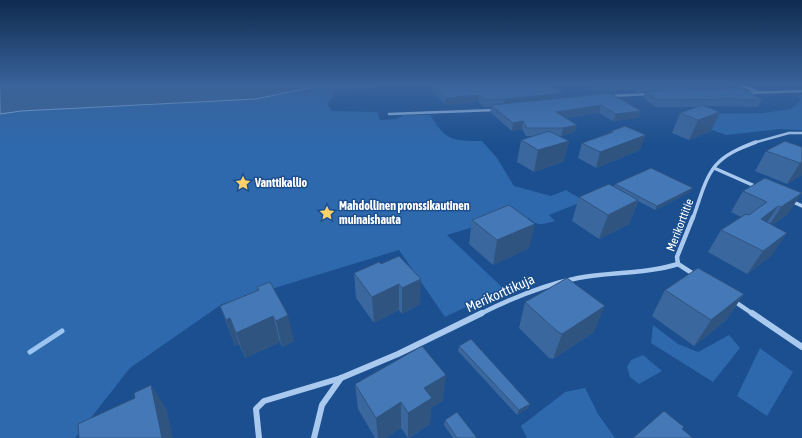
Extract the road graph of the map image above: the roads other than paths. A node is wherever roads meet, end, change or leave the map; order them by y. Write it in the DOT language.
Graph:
graph roads {
  1 [pos="496,110"];
  2 [pos="389,114"];
  3 [pos="802,133"];
  4 [pos="714,168"];
  5 [pos="758,187"];
  6 [pos="788,200"];
  7 [pos="802,206"];
  8 [pos="678,264"];
  9 [pos="701,279"];
  10 [pos="729,298"];
  11 [pos="802,347"];
  12 [pos="341,378"];
  13 [pos="259,438"];
  14 [pos="314,438"];
  1 -- 2 [label="street"];
  3 -- 4 [label="street, Merikorttitie"];
  4 -- 5 [label="street"];
  4 -- 8 [label="street, Merikorttitie"];
  6 -- 7 [label="street"];
  8 -- 9 [label="street, Merikorttitie"];
  8 -- 12 [label="street, Merikorttikuja"];
  10 -- 11 [label="street"];
  12 -- 13 [label="street, Merikorttikuja"];
  12 -- 14 [label="street, Merikorttikuja"];
}
